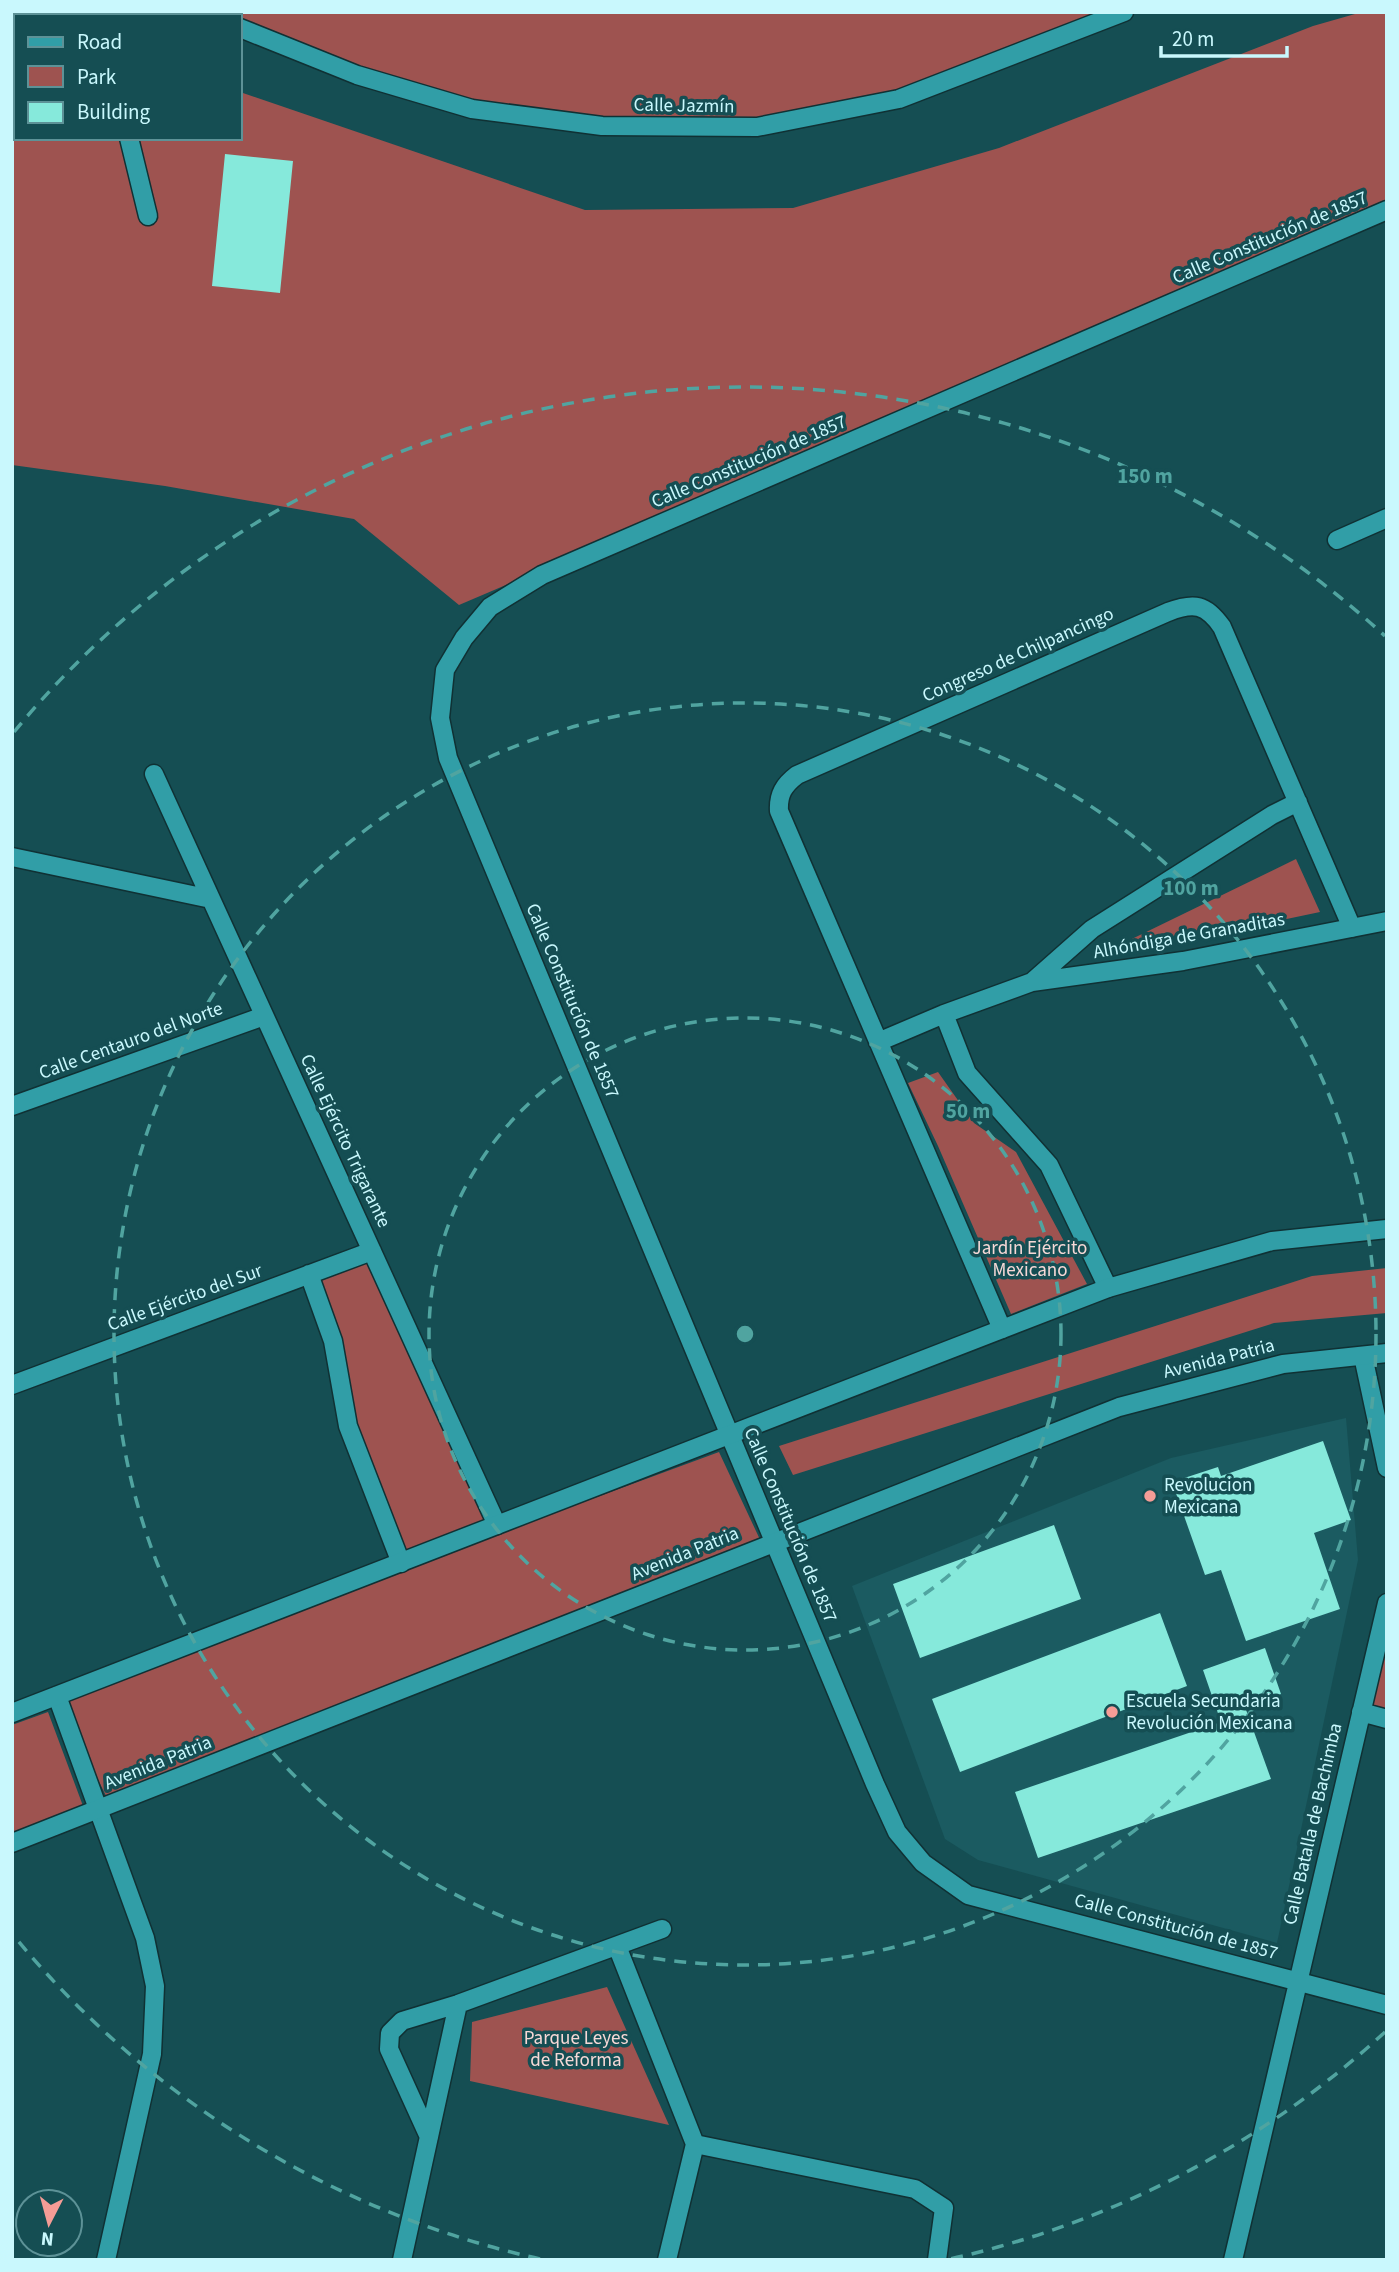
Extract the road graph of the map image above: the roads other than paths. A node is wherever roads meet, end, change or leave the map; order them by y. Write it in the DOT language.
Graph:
graph roads {
  1 [pos="1124,12"];
  2 [pos="242,29"];
  3 [pos="129,140"];
  4 [pos="1387,210"];
  5 [pos="148,216"];
  6 [pos="1387,518"];
  7 [pos="1337,540"];
  8 [pos="154,774"];
  9 [pos="1298,802"];
  10 [pos="12,857"];
  11 [pos="211,898"];
  12 [pos="1387,921"];
  13 [pos="1352,928"];
  14 [pos="1032,982"];
  15 [pos="943,1014"];
  16 [pos="264,1016"];
  17 [pos="878,1042"];
  18 [pos="12,1106"];
  19 [pos="1387,1229"];
  20 [pos="372,1251"];
  21 [pos="309,1274"];
  22 [pos="1108,1288"];
  23 [pos="1002,1329"];
  24 [pos="1387,1353"];
  25 [pos="1363,1356"];
  26 [pos="12,1385"];
  27 [pos="730,1435"];
  28 [pos="1387,1468"];
  29 [pos="497,1525"];
  30 [pos="774,1542"];
  31 [pos="401,1563"];
  32 [pos="1386,1608"];
  33 [pos="57,1696"];
  34 [pos="1361,1712"];
  35 [pos="12,1713"];
  36 [pos="1387,1719"];
  37 [pos="98,1809"];
  38 [pos="12,1843"];
  39 [pos="662,1929"];
  40 [pos="617,1946"];
  41 [pos="1298,1981"];
  42 [pos="458,2004"];
  43 [pos="1387,2005"];
  44 [pos="429,2137"];
  45 [pos="695,2144"];
  46 [pos="106,2260"];
  47 [pos="402,2260"];
  48 [pos="667,2260"];
  49 [pos="937,2260"];
  50 [pos="1233,2260"];
  1 -- 2 [label="street, Calle Jazmín"];
  3 -- 5 [label="street"];
  4 -- 27 [label="street, Calle Constitución de 1857"];
  6 -- 7 [label="street"];
  8 -- 11 [label="street, Calle Ejército Trigarante"];
  9 -- 13 [label="street, Congreso de Chilpancingo"];
  9 -- 14 [label="street, Alhóndiga de Granaditas"];
  9 -- 17 [label="street, Congreso de Chilpancingo"];
  10 -- 11 [label="street"];
  11 -- 16 [label="street, Calle Ejército Trigarante"];
  12 -- 13 [label="street, Alhóndiga de Granaditas"];
  13 -- 14 [label="street, Alhóndiga de Granaditas"];
  14 -- 15 [label="street, Alhóndiga de Granaditas"];
  15 -- 17 [label="street, Alhóndiga de Granaditas"];
  15 -- 22 [label="street"];
  16 -- 18 [label="street, Calle Centauro del Norte"];
  16 -- 20 [label="street, Calle Ejército Trigarante"];
  17 -- 23 [label="street, Congreso de Chilpancingo"];
  19 -- 22 [label="street"];
  20 -- 21 [label="street, Calle Ejército del Sur"];
  20 -- 29 [label="street, Calle Ejército Trigarante"];
  21 -- 26 [label="street, Calle Ejército del Sur"];
  21 -- 31 [label="street"];
  22 -- 23 [label="street"];
  23 -- 27 [label="street"];
  24 -- 25 [label="street, Avenida Patria"];
  25 -- 28 [label="street"];
  25 -- 30 [label="street, Avenida Patria"];
  27 -- 29 [label="street"];
  27 -- 30 [label="street, Calle Constitución de 1857"];
  29 -- 31 [label="street"];
  30 -- 37 [label="street, Avenida Patria"];
  30 -- 41 [label="street, Calle Constitución de 1857"];
  31 -- 33 [label="street"];
  32 -- 34 [label="street, Calle Batalla de Bachimba"];
  33 -- 35 [label="street"];
  33 -- 37 [label="street"];
  34 -- 36 [label="street"];
  34 -- 41 [label="street, Calle Batalla de Bachimba"];
  37 -- 38 [label="street, Avenida Patria"];
  37 -- 46 [label="street"];
  39 -- 40 [label="street"];
  40 -- 42 [label="street"];
  40 -- 45 [label="street"];
  41 -- 43 [label="street, Calle Constitución de 1857"];
  41 -- 50 [label="street, Calle Batalla de Bachimba"];
  42 -- 44 [label="street"];
  42 -- 44 [label="street"];
  44 -- 47 [label="street"];
  45 -- 48 [label="street"];
  45 -- 49 [label="street"];
}
